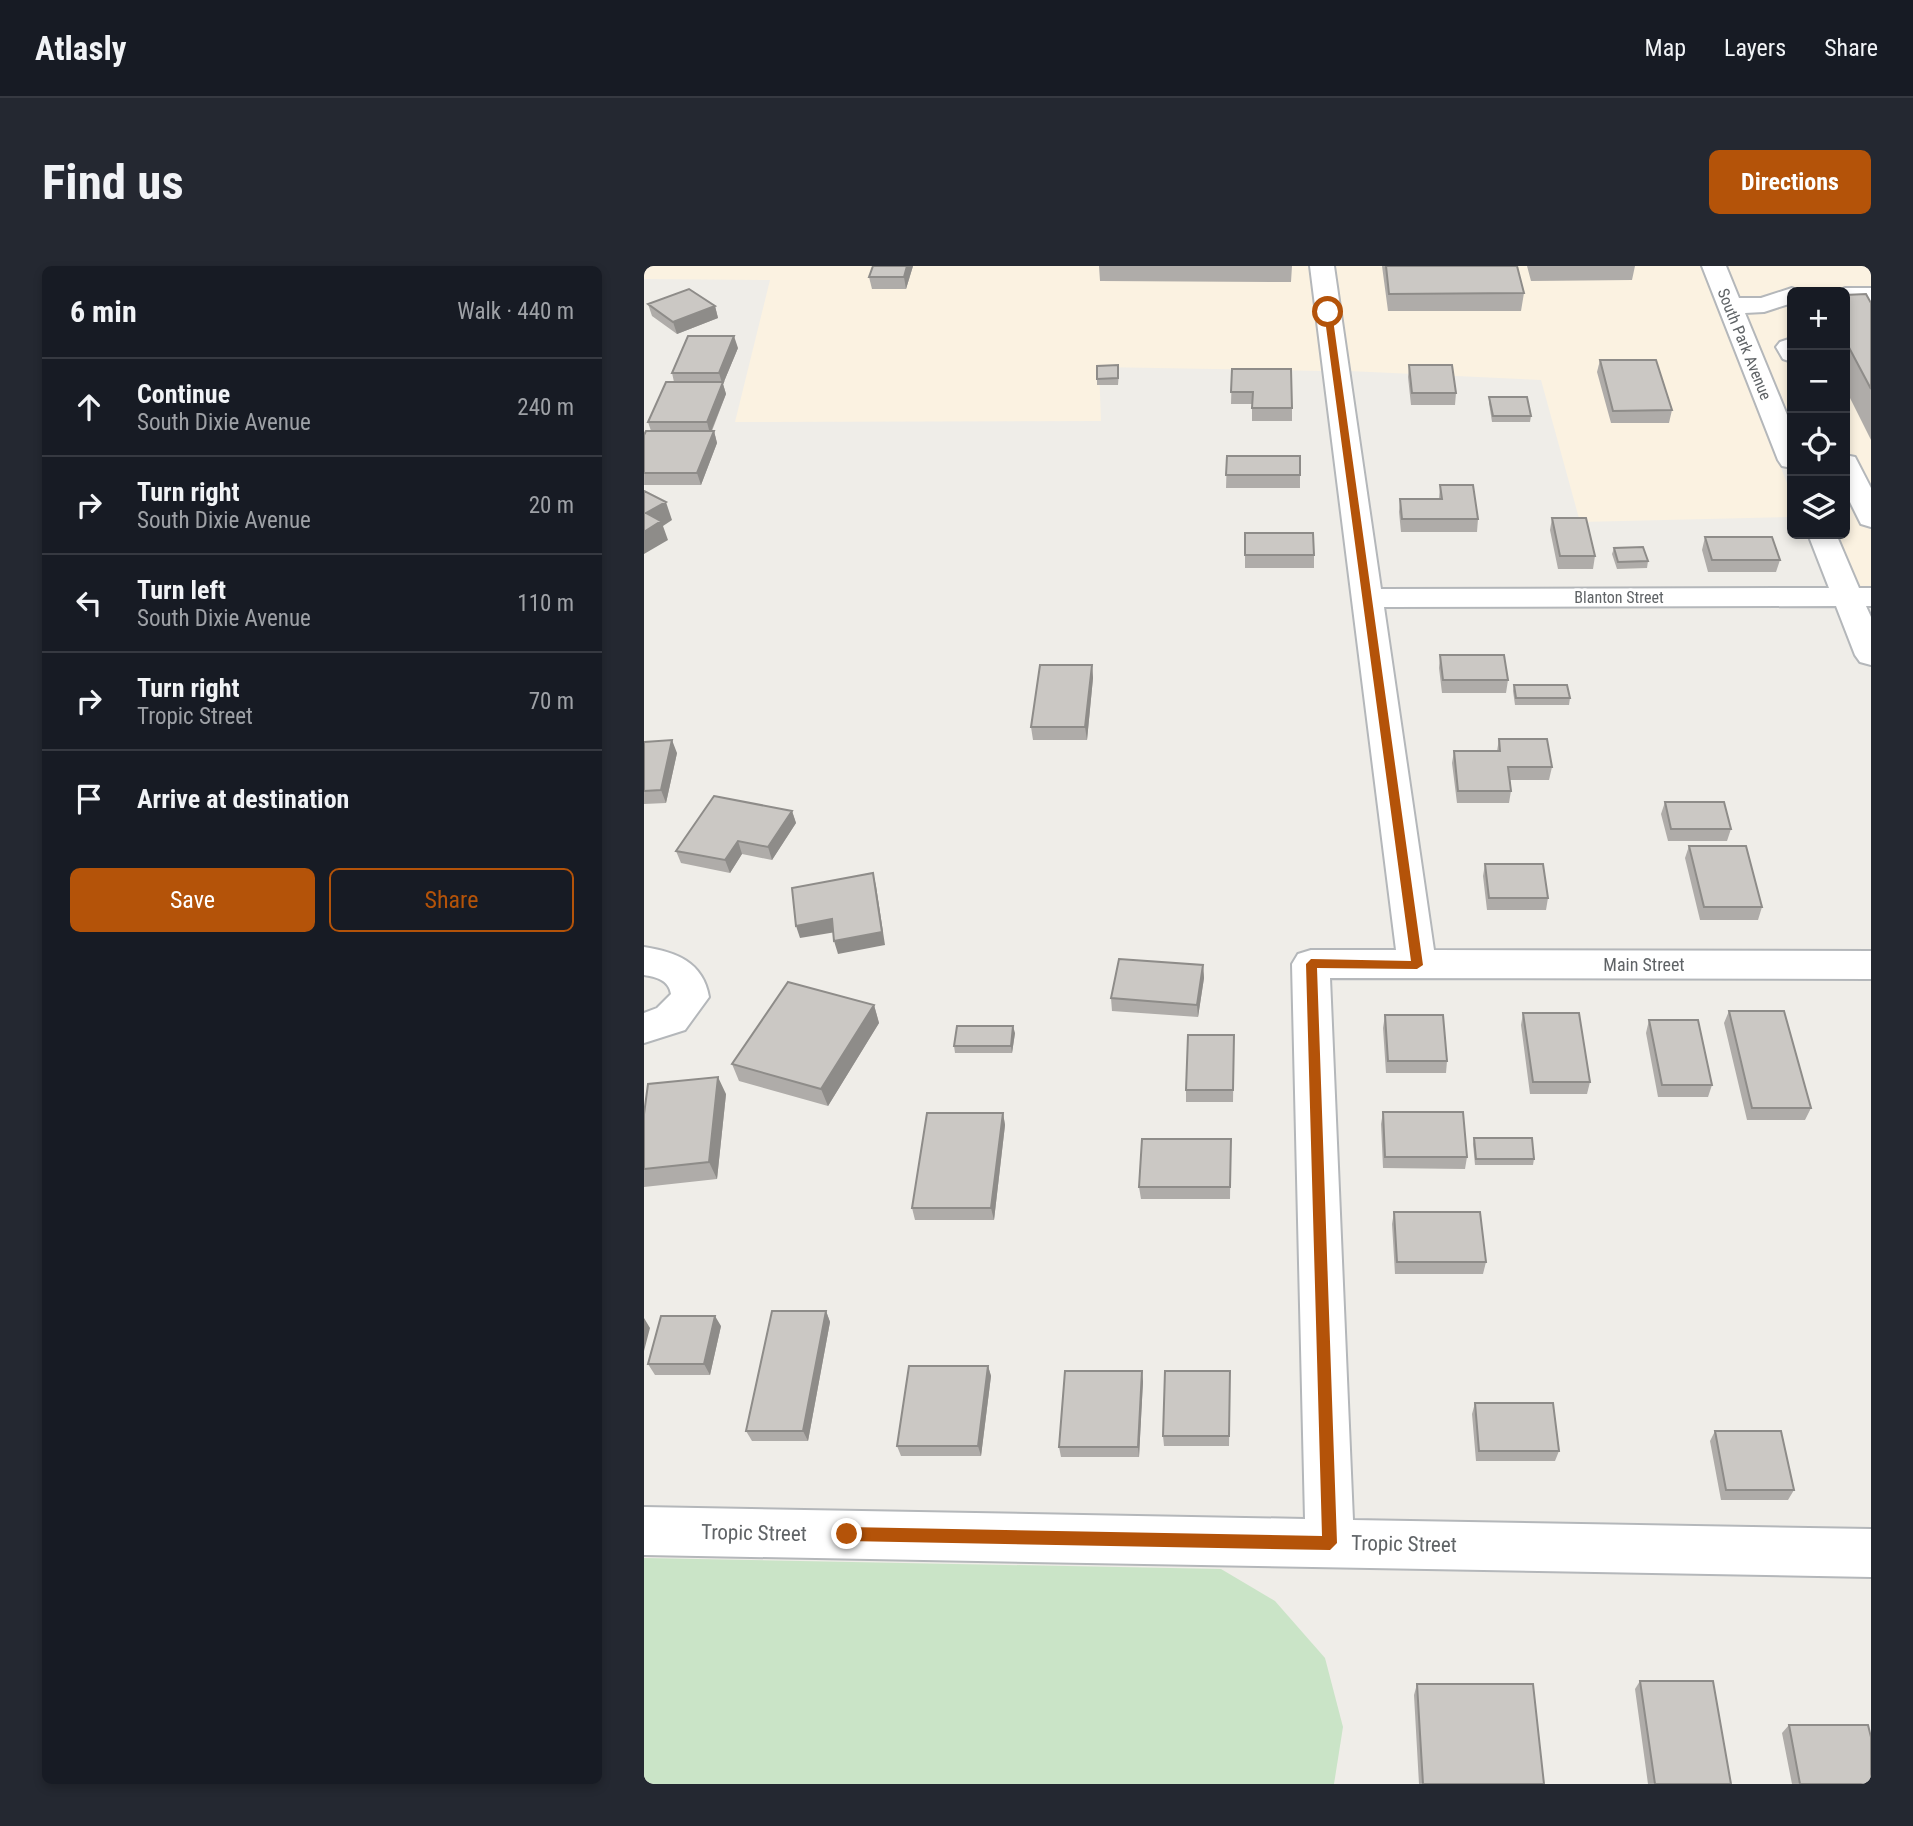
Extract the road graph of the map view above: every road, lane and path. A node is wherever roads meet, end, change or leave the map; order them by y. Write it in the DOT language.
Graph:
graph roads {
  1 [pos="1322,266"];
  2 [pos="1714,266"];
  3 [pos="1787,290"];
  4 [pos="1850,295"];
  5 [pos="1871,295"];
  6 [pos="1730,306"];
  7 [pos="1787,375"];
  8 [pos="1758,376"];
  9 [pos="1787,448"];
  10 [pos="1850,474"];
  11 [pos="1871,518"];
  12 [pos="1850,527"];
  13 [pos="1871,527"];
  14 [pos="1825,539"];
  15 [pos="1859,597"];
  16 [pos="1367,598"];
  17 [pos="1871,655"];
  18 [pos="644,961"];
  19 [pos="1417,965"];
  20 [pos="1871,965"];
  21 [pos="644,1028"];
  22 [pos="644,1531"];
  23 [pos="1330,1543"];
  24 [pos="1871,1553"];
  1 -- 16 [label="street"];
  2 -- 6 [label="street, South Park Avenue"];
  3 -- 6 [label="street"];
  4 -- 5 [label="street"];
  6 -- 8 [label="street, South Park Avenue"];
  7 -- 8 [label="street"];
  8 -- 9 [label="street, South Park Avenue"];
  10 -- 11 [label="street"];
  12 -- 13 [label="street"];
  14 -- 15 [label="street"];
  15 -- 16 [label="street, Blanton Street"];
  15 -- 17 [label="street"];
  16 -- 19 [label="street"];
  18 -- 21 [label="street"];
  19 -- 20 [label="street, Main Street"];
  19 -- 23 [label="street, Main Street"];
  22 -- 23 [label="street, Tropic Street"];
  23 -- 24 [label="street, Tropic Street"];
}
